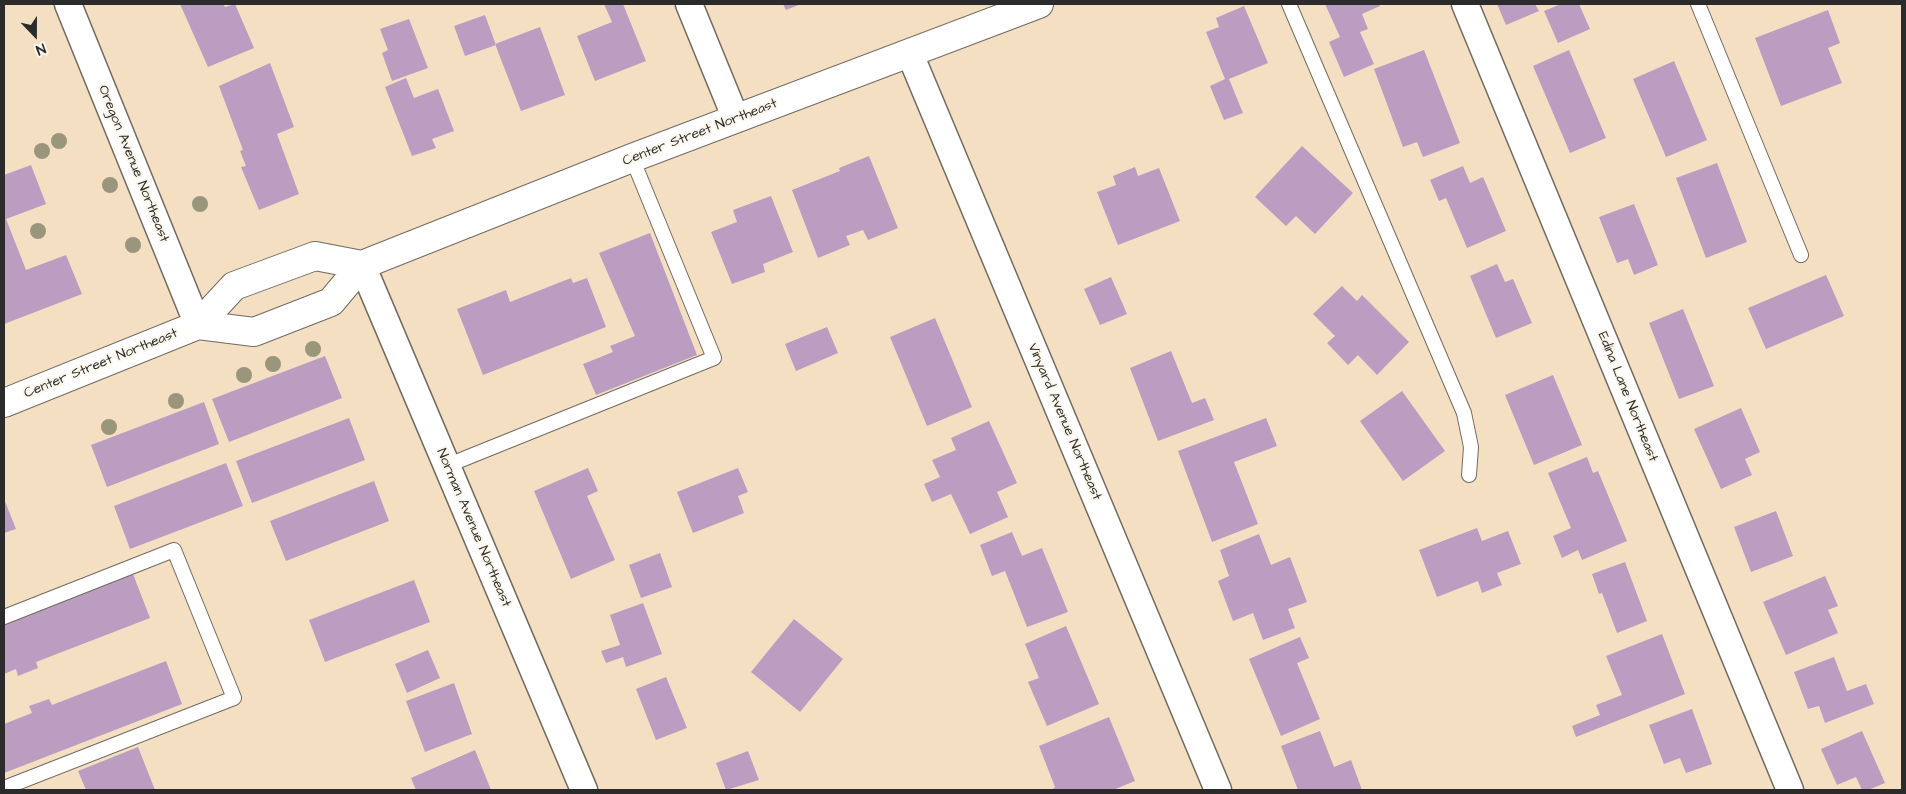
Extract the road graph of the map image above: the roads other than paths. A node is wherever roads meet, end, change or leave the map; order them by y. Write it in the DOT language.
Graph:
graph roads {
  1 [pos="68,4"];
  2 [pos="690,4"];
  3 [pos="1039,4"];
  4 [pos="1289,4"];
  5 [pos="1465,4"];
  6 [pos="1698,4"];
  7 [pos="910,54"];
  8 [pos="736,119"];
  9 [pos="632,158"];
  10 [pos="1801,255"];
  11 [pos="362,265"];
  12 [pos="198,325"];
  13 [pos="4,403"];
  14 [pos="446,466"];
  15 [pos="1469,475"];
  16 [pos="4,617"];
  17 [pos="4,788"];
  18 [pos="584,790"];
  19 [pos="1218,790"];
  20 [pos="1790,790"];
  1 -- 12 [label="street, Oregon Avenue Northeast"];
  2 -- 8 [label="street"];
  3 -- 7 [label="main road, Center Street Northeast"];
  4 -- 15 [label="lane"];
  5 -- 20 [label="street, Edina Lane Northeast"];
  6 -- 10 [label="lane"];
  7 -- 8 [label="main road, Center Street Northeast"];
  7 -- 19 [label="street, Vinyard Avenue Northeast"];
  8 -- 9 [label="main road, Center Street Northeast"];
  9 -- 11 [label="main road, Center Street Northeast"];
  9 -- 14 [label="lane"];
  11 -- 12 [label="main road, Center Street Northeast"];
  11 -- 12 [label="main road, Center Street Northeast"];
  11 -- 14 [label="street, Norman Avenue Northeast"];
  12 -- 13 [label="main road, Center Street Northeast"];
  14 -- 18 [label="street, Norman Avenue Northeast"];
  16 -- 17 [label="lane"];
}
